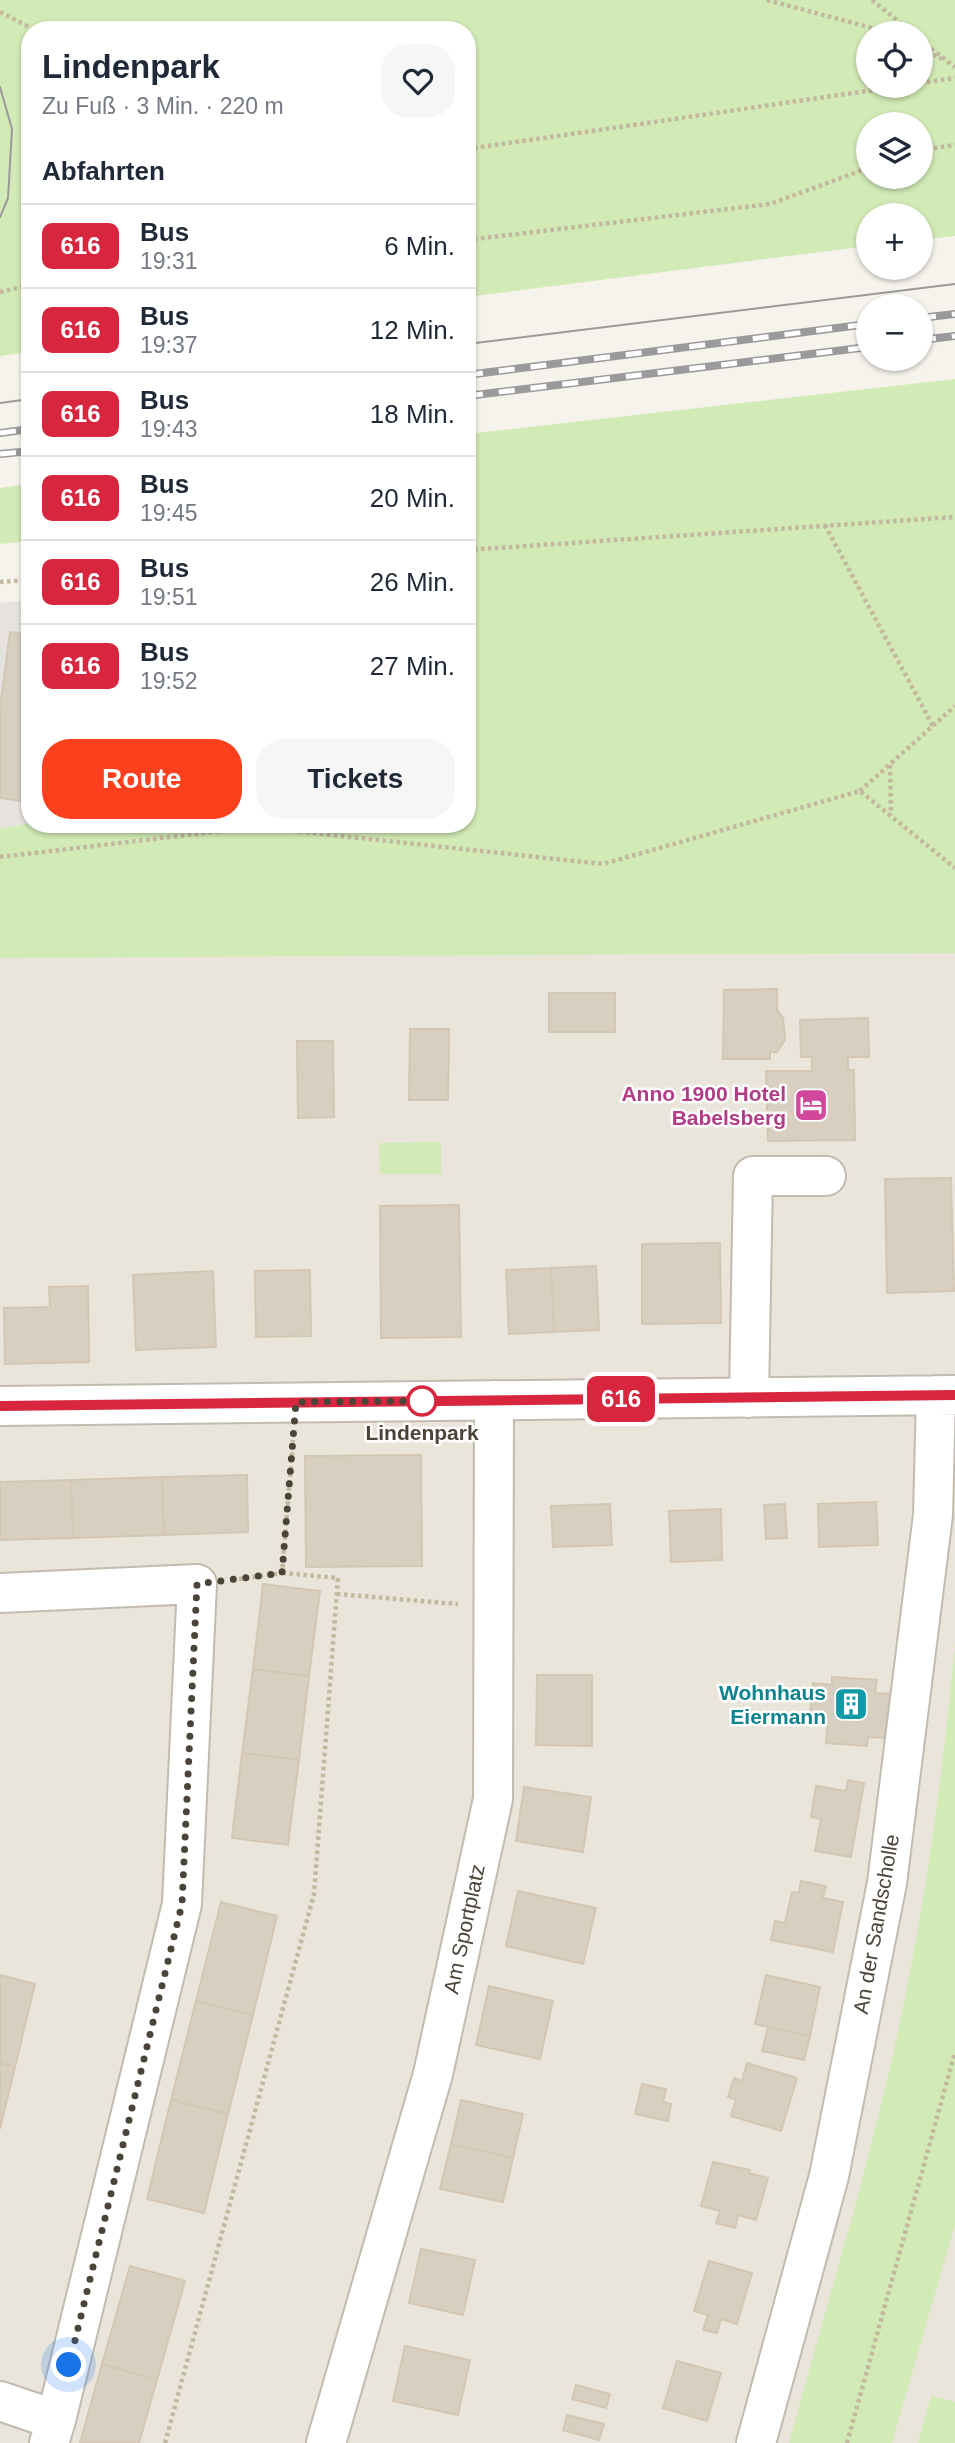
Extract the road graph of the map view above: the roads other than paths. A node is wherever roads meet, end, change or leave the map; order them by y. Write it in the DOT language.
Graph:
graph roads {
  1 [pos="826,1176"];
  2 [pos="945,1395"];
  3 [pos="749,1398"];
  4 [pos="494,1400"];
  5 [pos="0,1406"];
  6 [pos="0,1593"];
  7 [pos="0,2401"];
  8 [pos="52,2431"];
  9 [pos="326,2443"];
  10 [pos="756,2443"];
  1 -- 3 [label="street"];
  2 -- 3 [label="street"];
  2 -- 10 [label="street, An der Sandscholle"];
  3 -- 4 [label="street"];
  4 -- 5 [label="street"];
  4 -- 9 [label="street, Am Sportplatz"];
  6 -- 8 [label="street"];
  7 -- 8 [label="street"];
}
